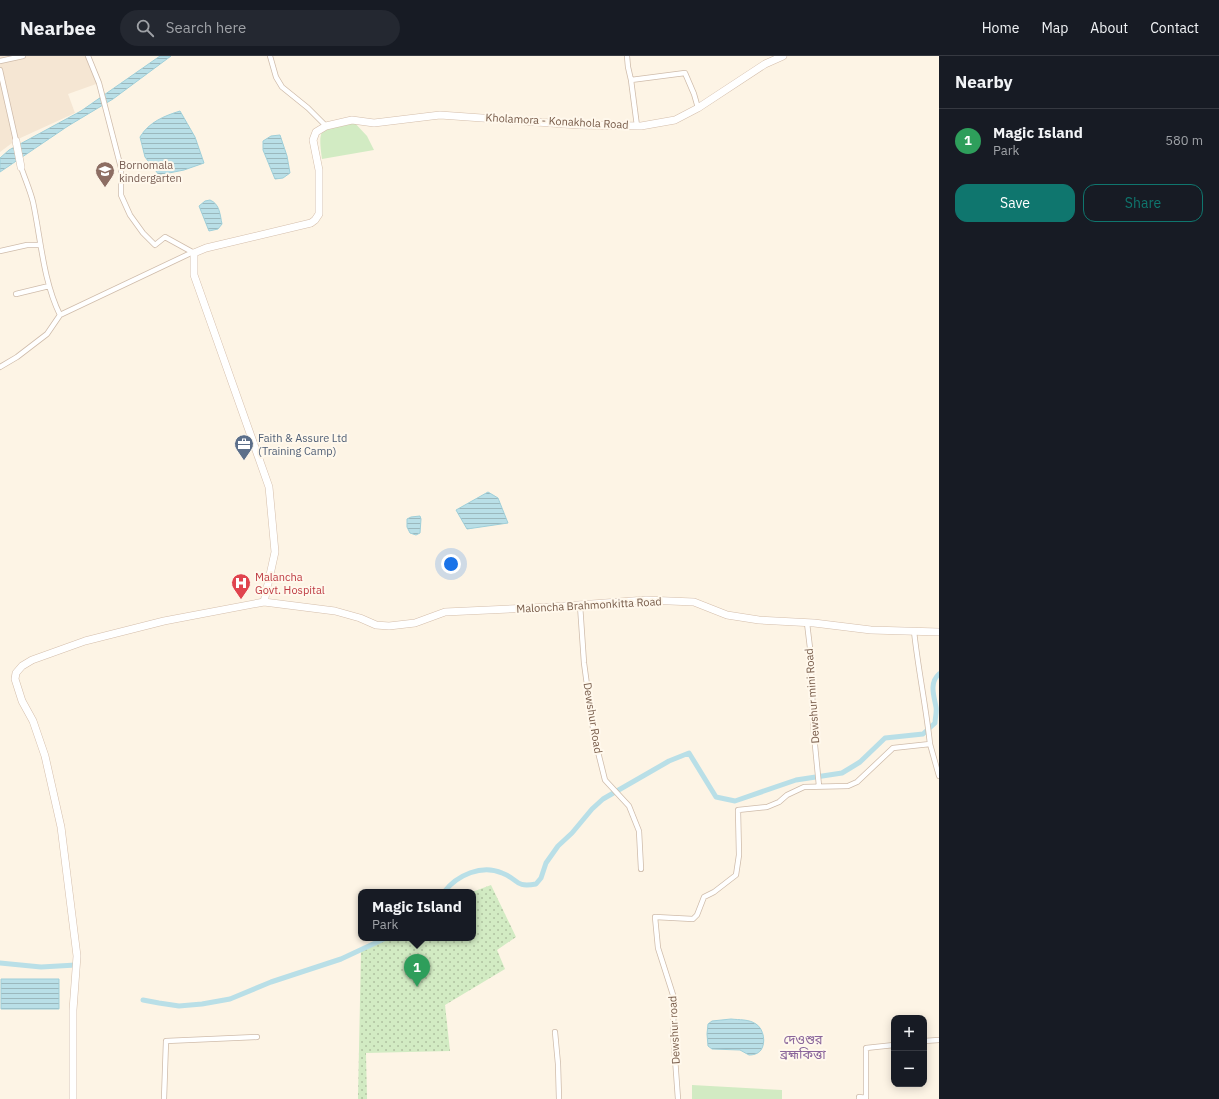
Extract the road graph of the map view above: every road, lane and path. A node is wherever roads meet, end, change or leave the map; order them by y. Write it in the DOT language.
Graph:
graph roads {
  1 [pos="23,56"];
  2 [pos="88,56"];
  3 [pos="270,56"];
  4 [pos="627,56"];
  5 [pos="783,56"];
  6 [pos="0,61"];
  7 [pos="0,70"];
  8 [pos="631,80"];
  9 [pos="2,90"];
  10 [pos="698,108"];
  11 [pos="326,126"];
  12 [pos="637,126"];
  13 [pos="16,140"];
  14 [pos="21,167"];
  15 [pos="40,245"];
  16 [pos="0,251"];
  17 [pos="193,253"];
  18 [pos="49,286"];
  19 [pos="16,294"];
  20 [pos="60,315"];
  21 [pos="0,367"];
  22 [pos="264,602"];
  23 [pos="580,605"];
  24 [pos="807,623"];
  25 [pos="914,631"];
  26 [pos="939,632"];
  27 [pos="930,744"];
  28 [pos="939,776"];
  29 [pos="819,786"];
  30 [pos="641,869"];
  31 [pos="555,1032"];
  32 [pos="257,1037"];
  33 [pos="939,1040"];
  34 [pos="927,1041"];
  35 [pos="891,1045"];
  36 [pos="73,1099"];
  37 [pos="164,1099"];
  38 [pos="559,1099"];
  39 [pos="678,1099"];
  40 [pos="859,1099"];
  1 -- 6 [label="street"];
  2 -- 17 [label="street"];
  3 -- 11 [label="street"];
  4 -- 8 [label="street"];
  5 -- 10 [label="main road, Kholamora - Konakhola Road"];
  7 -- 9 [label="street"];
  8 -- 10 [label="street"];
  8 -- 12 [label="street"];
  9 -- 13 [label="street"];
  10 -- 12 [label="main road, Kholamora - Konakhola Road"];
  11 -- 12 [label="main road, Kholamora - Konakhola Road"];
  11 -- 17 [label="main road, Kholamora - Konakhola Road"];
  13 -- 14 [label="main road"];
  14 -- 15 [label="street"];
  15 -- 16 [label="street"];
  15 -- 18 [label="street"];
  17 -- 20 [label="street"];
  17 -- 22 [label="main road"];
  18 -- 19 [label="street"];
  18 -- 20 [label="street"];
  20 -- 21 [label="street"];
  22 -- 23 [label="main road, Maloncha Brahmonkitta Road"];
  22 -- 36 [label="main road, Maloncha Brahmonkitta Road"];
  23 -- 24 [label="main road, Maloncha Brahmonkitta Road"];
  23 -- 30 [label="street, Dewshur Road"];
  24 -- 25 [label="main road, Maloncha Brahmonkitta Road"];
  24 -- 29 [label="street, Dewshur mini Road"];
  25 -- 26 [label="main road, Maloncha Brahmonkitta Road"];
  25 -- 27 [label="street"];
  27 -- 28 [label="street"];
  27 -- 29 [label="street"];
  29 -- 39 [label="street, Dewshur road"];
  31 -- 38 [label="street"];
  32 -- 37 [label="street"];
  33 -- 34 [label="street"];
  35 -- 40 [label="street"];
}
